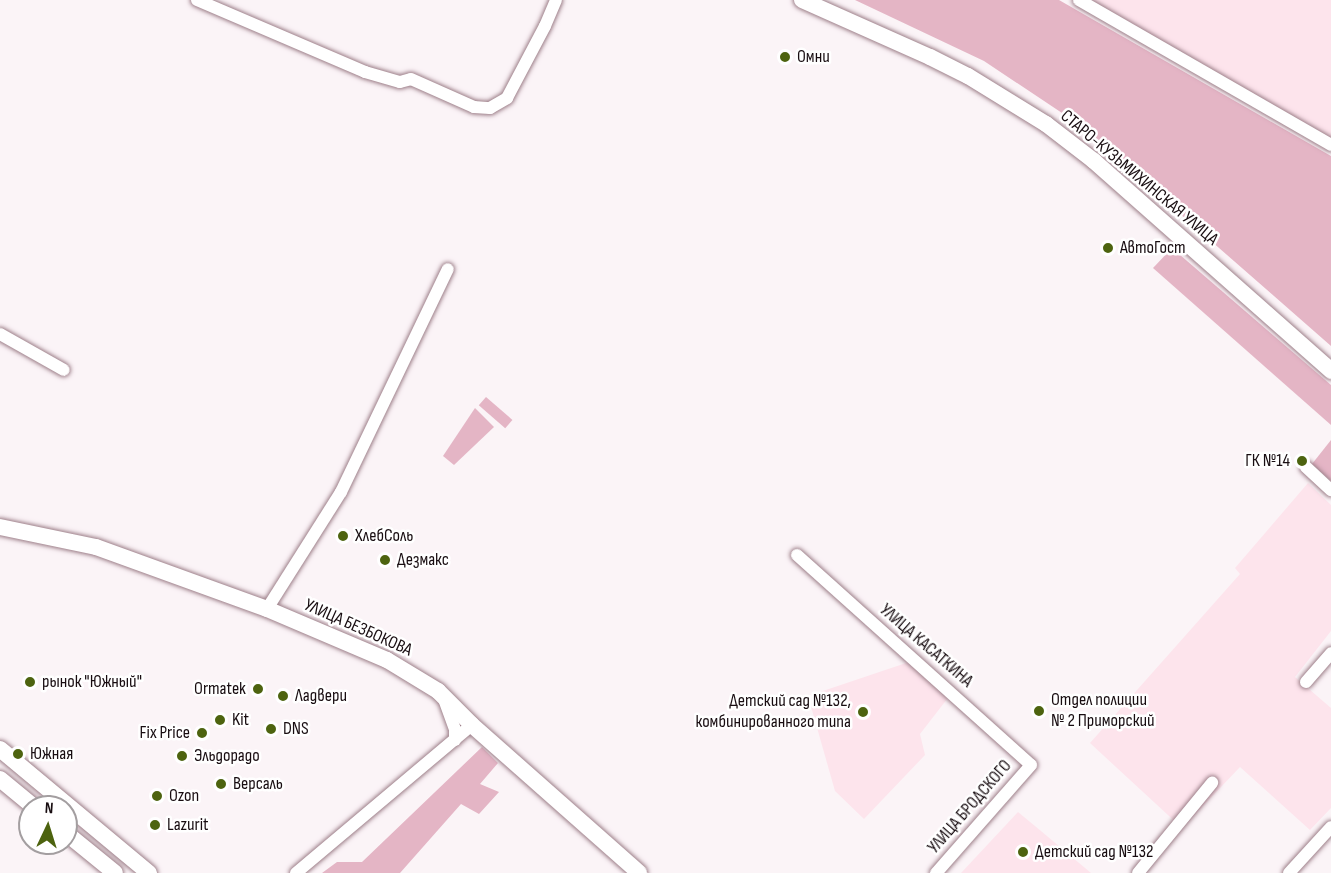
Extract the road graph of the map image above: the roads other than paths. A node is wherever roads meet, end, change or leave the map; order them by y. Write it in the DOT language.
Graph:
graph roads {
  1 [pos="198,0"];
  2 [pos="555,0"];
  3 [pos="802,0"];
  4 [pos="1078,0"];
  5 [pos="1331,145"];
  6 [pos="448,269"];
  7 [pos="0,333"];
  8 [pos="64,370"];
  9 [pos="1331,371"];
  10 [pos="1306,467"];
  11 [pos="1331,490"];
  12 [pos="0,527"];
  13 [pos="797,555"];
  14 [pos="267,609"];
  15 [pos="1331,653"];
  16 [pos="1306,682"];
  17 [pos="438,691"];
  18 [pos="472,725"];
  19 [pos="455,740"];
  20 [pos="0,749"];
  21 [pos="1031,765"];
  22 [pos="0,779"];
  23 [pos="1212,783"];
  24 [pos="19,795"];
  25 [pos="1331,827"];
  26 [pos="78,843"];
  27 [pos="115,873"];
  28 [pos="149,873"];
  29 [pos="296,873"];
  30 [pos="639,873"];
  31 [pos="936,873"];
  32 [pos="1138,873"];
  33 [pos="1289,873"];
  1 -- 2 [label="street"];
  3 -- 9 [label="main road, СТАРО-КУЗЬМИХИНСКАЯ УЛИЦА"];
  4 -- 5 [label="street"];
  6 -- 14 [label="street"];
  7 -- 8 [label="street"];
  10 -- 11 [label="street"];
  12 -- 14 [label="main road, УЛИЦА БЕЗБОКОВА"];
  13 -- 21 [label="street, УЛИЦА КАСАТКИНА"];
  14 -- 17 [label="main road, УЛИЦА БЕЗБОКОВА"];
  15 -- 16 [label="street"];
  17 -- 18 [label="main road, УЛИЦА БЕЗБОКОВА"];
  17 -- 19 [label="street"];
  18 -- 19 [label="street"];
  18 -- 30 [label="main road, УЛИЦА БЕЗБОКОВА"];
  19 -- 29 [label="street"];
  20 -- 28 [label="main road"];
  21 -- 31 [label="street, УЛИЦА БРОДСКОГО"];
  22 -- 24 [label="main road"];
  23 -- 32 [label="street"];
  25 -- 33 [label="street"];
  26 -- 27 [label="main road"];
}
